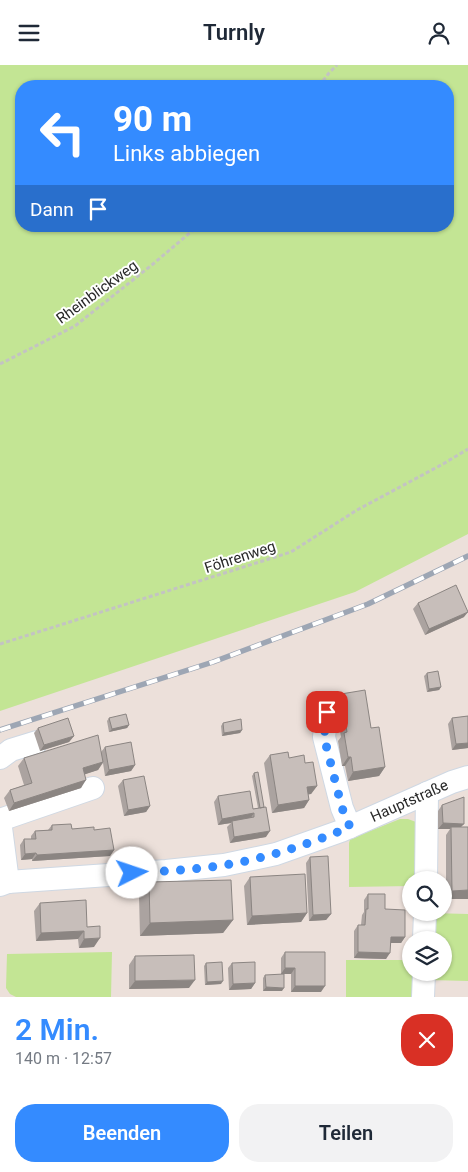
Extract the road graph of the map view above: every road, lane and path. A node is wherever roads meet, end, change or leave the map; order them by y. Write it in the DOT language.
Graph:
graph roads {
  1 [pos="337,65"];
  2 [pos="324,80"];
  3 [pos="191,232"];
  4 [pos="0,364"];
  5 [pos="468,449"];
  6 [pos="0,644"];
  7 [pos="327,712"];
  8 [pos="37,742"];
  9 [pos="0,758"];
  10 [pos="468,777"];
  11 [pos="93,789"];
  12 [pos="427,793"];
  13 [pos="0,820"];
  14 [pos="350,827"];
  15 [pos="426,871"];
  16 [pos="4,883"];
  17 [pos="424,981"];
  18 [pos="423,997"];
  1 -- 2 [label="path"];
  3 -- 4 [label="path, Rheinblickweg"];
  5 -- 6 [label="path, Föhrenweg"];
  7 -- 14 [label="street"];
  8 -- 9 [label="street"];
  10 -- 12 [label="street, Hauptstraße"];
  11 -- 13 [label="street"];
  12 -- 14 [label="street, Hauptstraße"];
  12 -- 15 [label="street"];
  13 -- 16 [label="street"];
  14 -- 16 [label="street, Hauptstraße"];
  17 -- 18 [label="street"];
}
